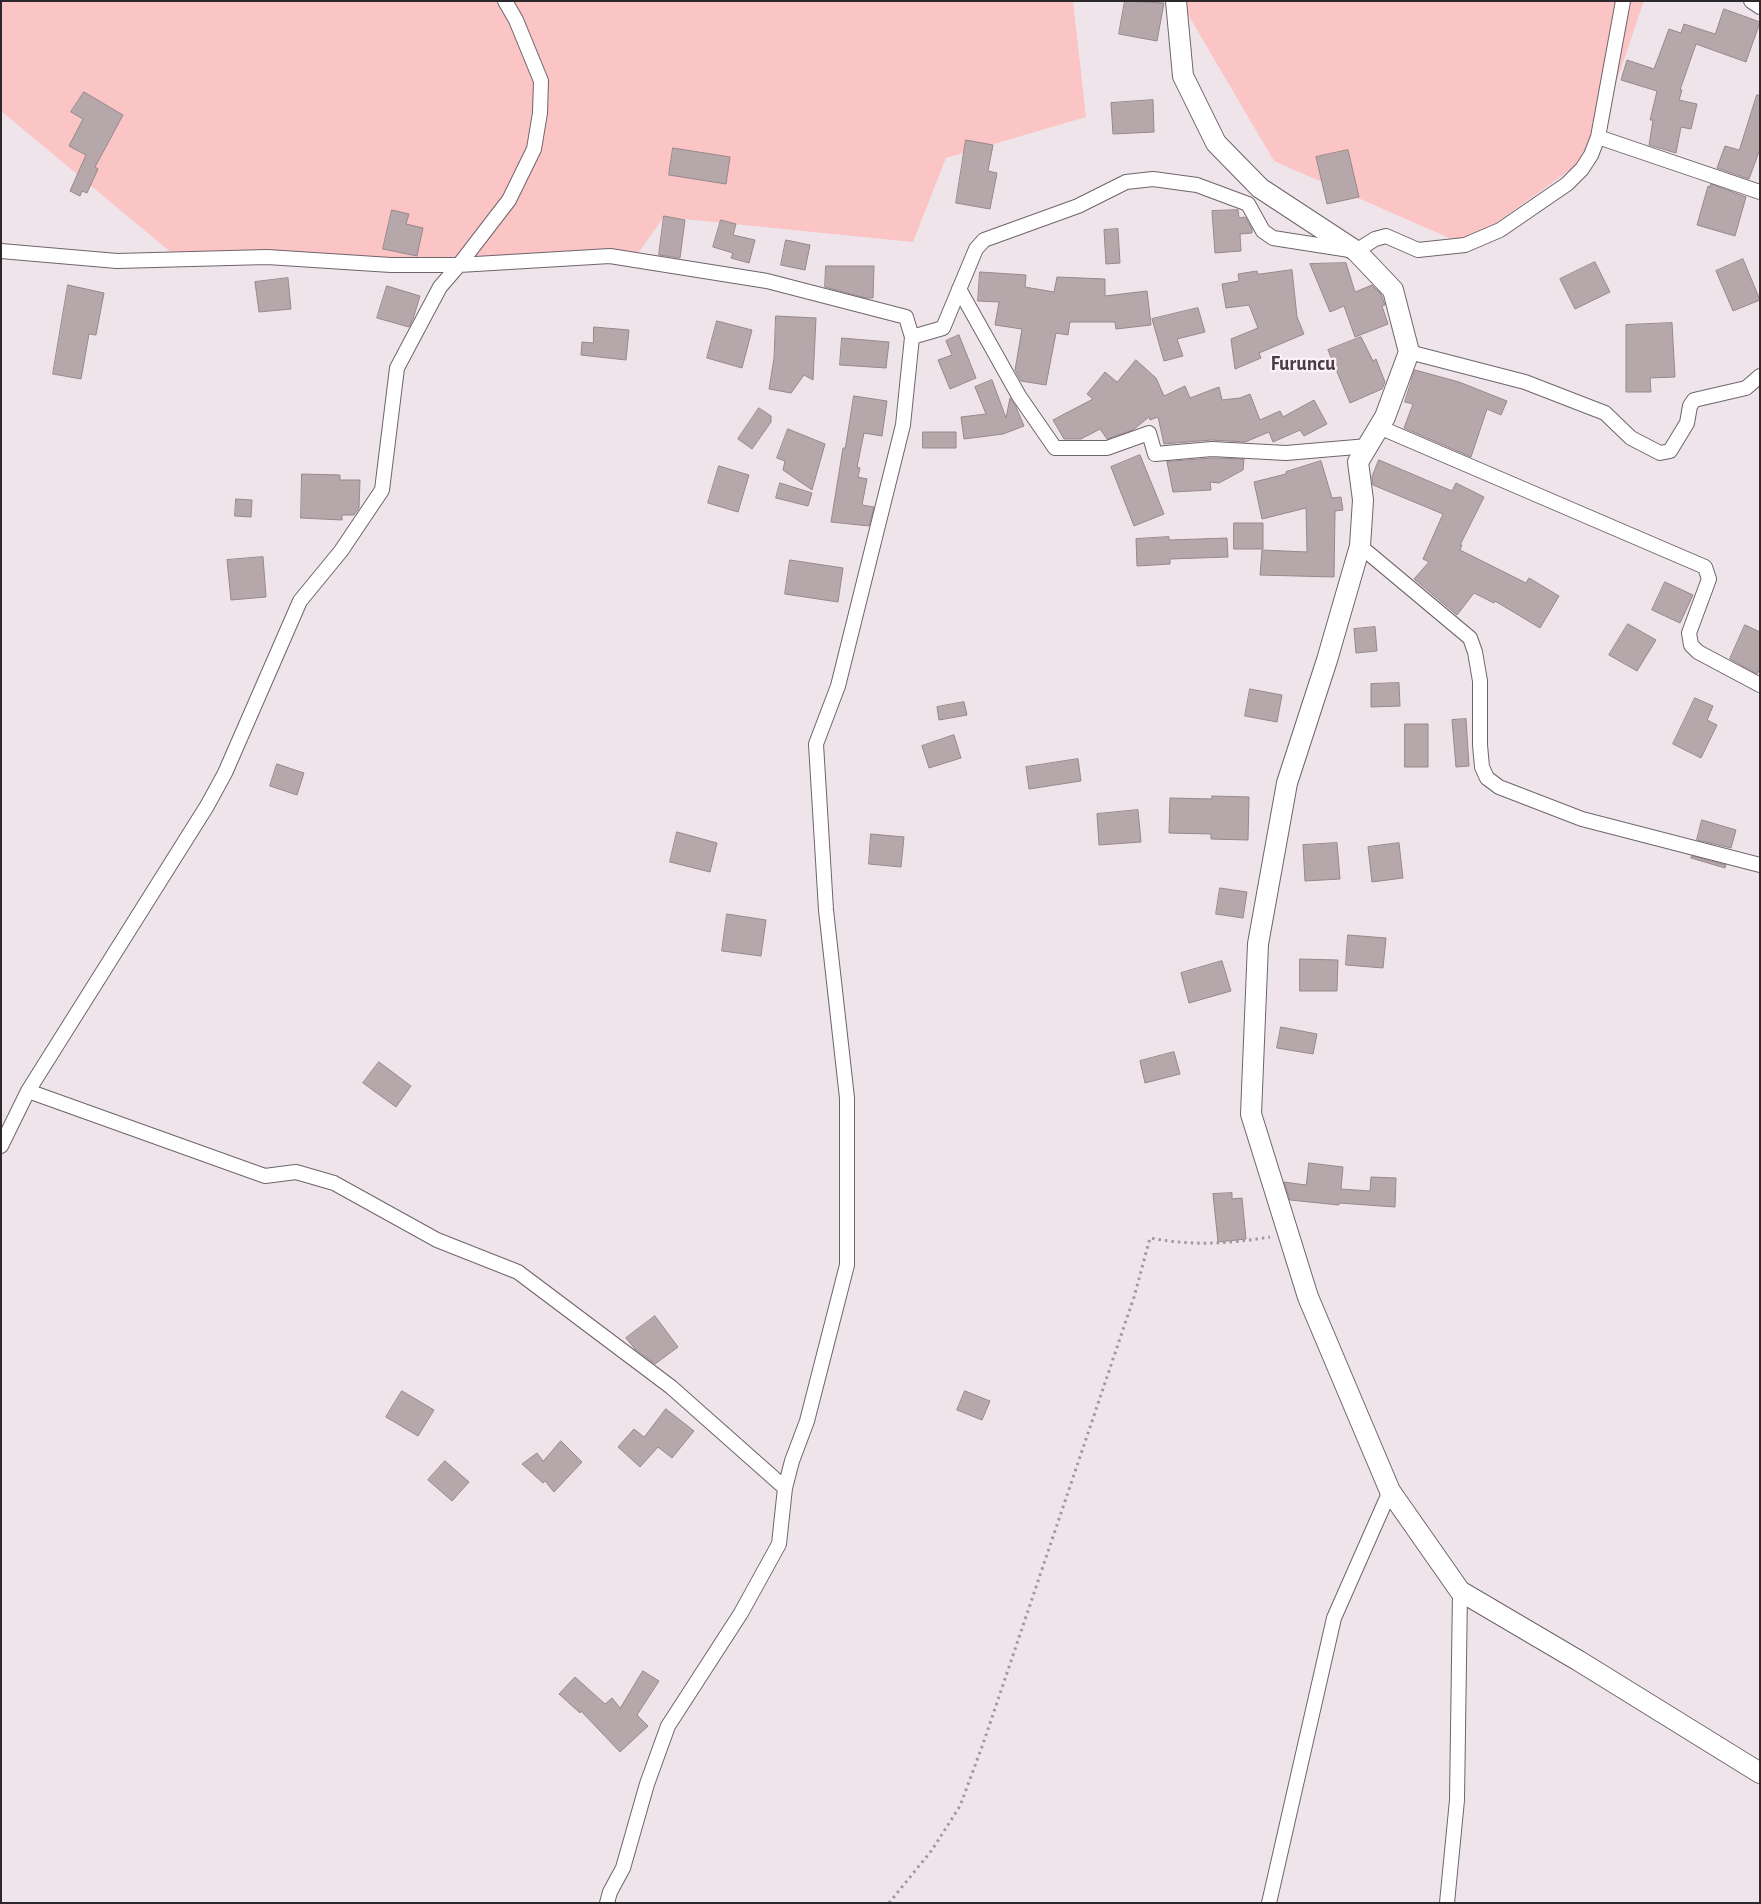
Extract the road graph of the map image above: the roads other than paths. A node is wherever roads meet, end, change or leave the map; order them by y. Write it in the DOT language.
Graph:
graph roads {
  1 [pos="505,1"];
  2 [pos="1176,1"];
  3 [pos="1751,1"];
  4 [pos="1625,3"];
  5 [pos="1760,7"];
  6 [pos="1598,137"];
  7 [pos="1760,191"];
  8 [pos="1,251"];
  9 [pos="1356,251"];
  10 [pos="459,265"];
  11 [pos="959,290"];
  12 [pos="912,337"];
  13 [pos="1409,352"];
  14 [pos="1760,376"];
  15 [pos="1379,427"];
  16 [pos="1368,446"];
  17 [pos="1360,546"];
  18 [pos="1760,685"];
  19 [pos="1760,865"];
  20 [pos="28,1091"];
  21 [pos="1,1146"];
  22 [pos="785,1488"];
  23 [pos="1390,1491"];
  24 [pos="1460,1591"];
  25 [pos="1760,1773"];
  26 [pos="607,1903"];
  27 [pos="1268,1903"];
  28 [pos="1447,1903"];
  1 -- 10 [label="street"];
  2 -- 9 [label="street"];
  3 -- 5 [label="street"];
  4 -- 6 [label="street"];
  6 -- 7 [label="street"];
  6 -- 9 [label="street"];
  8 -- 10 [label="street"];
  9 -- 11 [label="street"];
  9 -- 13 [label="street"];
  10 -- 12 [label="street"];
  10 -- 20 [label="street"];
  11 -- 12 [label="street"];
  11 -- 16 [label="street"];
  12 -- 22 [label="street"];
  13 -- 14 [label="street"];
  13 -- 15 [label="street"];
  15 -- 16 [label="street"];
  15 -- 18 [label="street"];
  16 -- 17 [label="street"];
  17 -- 19 [label="street"];
  17 -- 23 [label="street"];
  20 -- 21 [label="street"];
  20 -- 22 [label="street"];
  22 -- 26 [label="street"];
  23 -- 24 [label="street"];
  23 -- 27 [label="street"];
  24 -- 25 [label="street"];
  24 -- 28 [label="street"];
}
